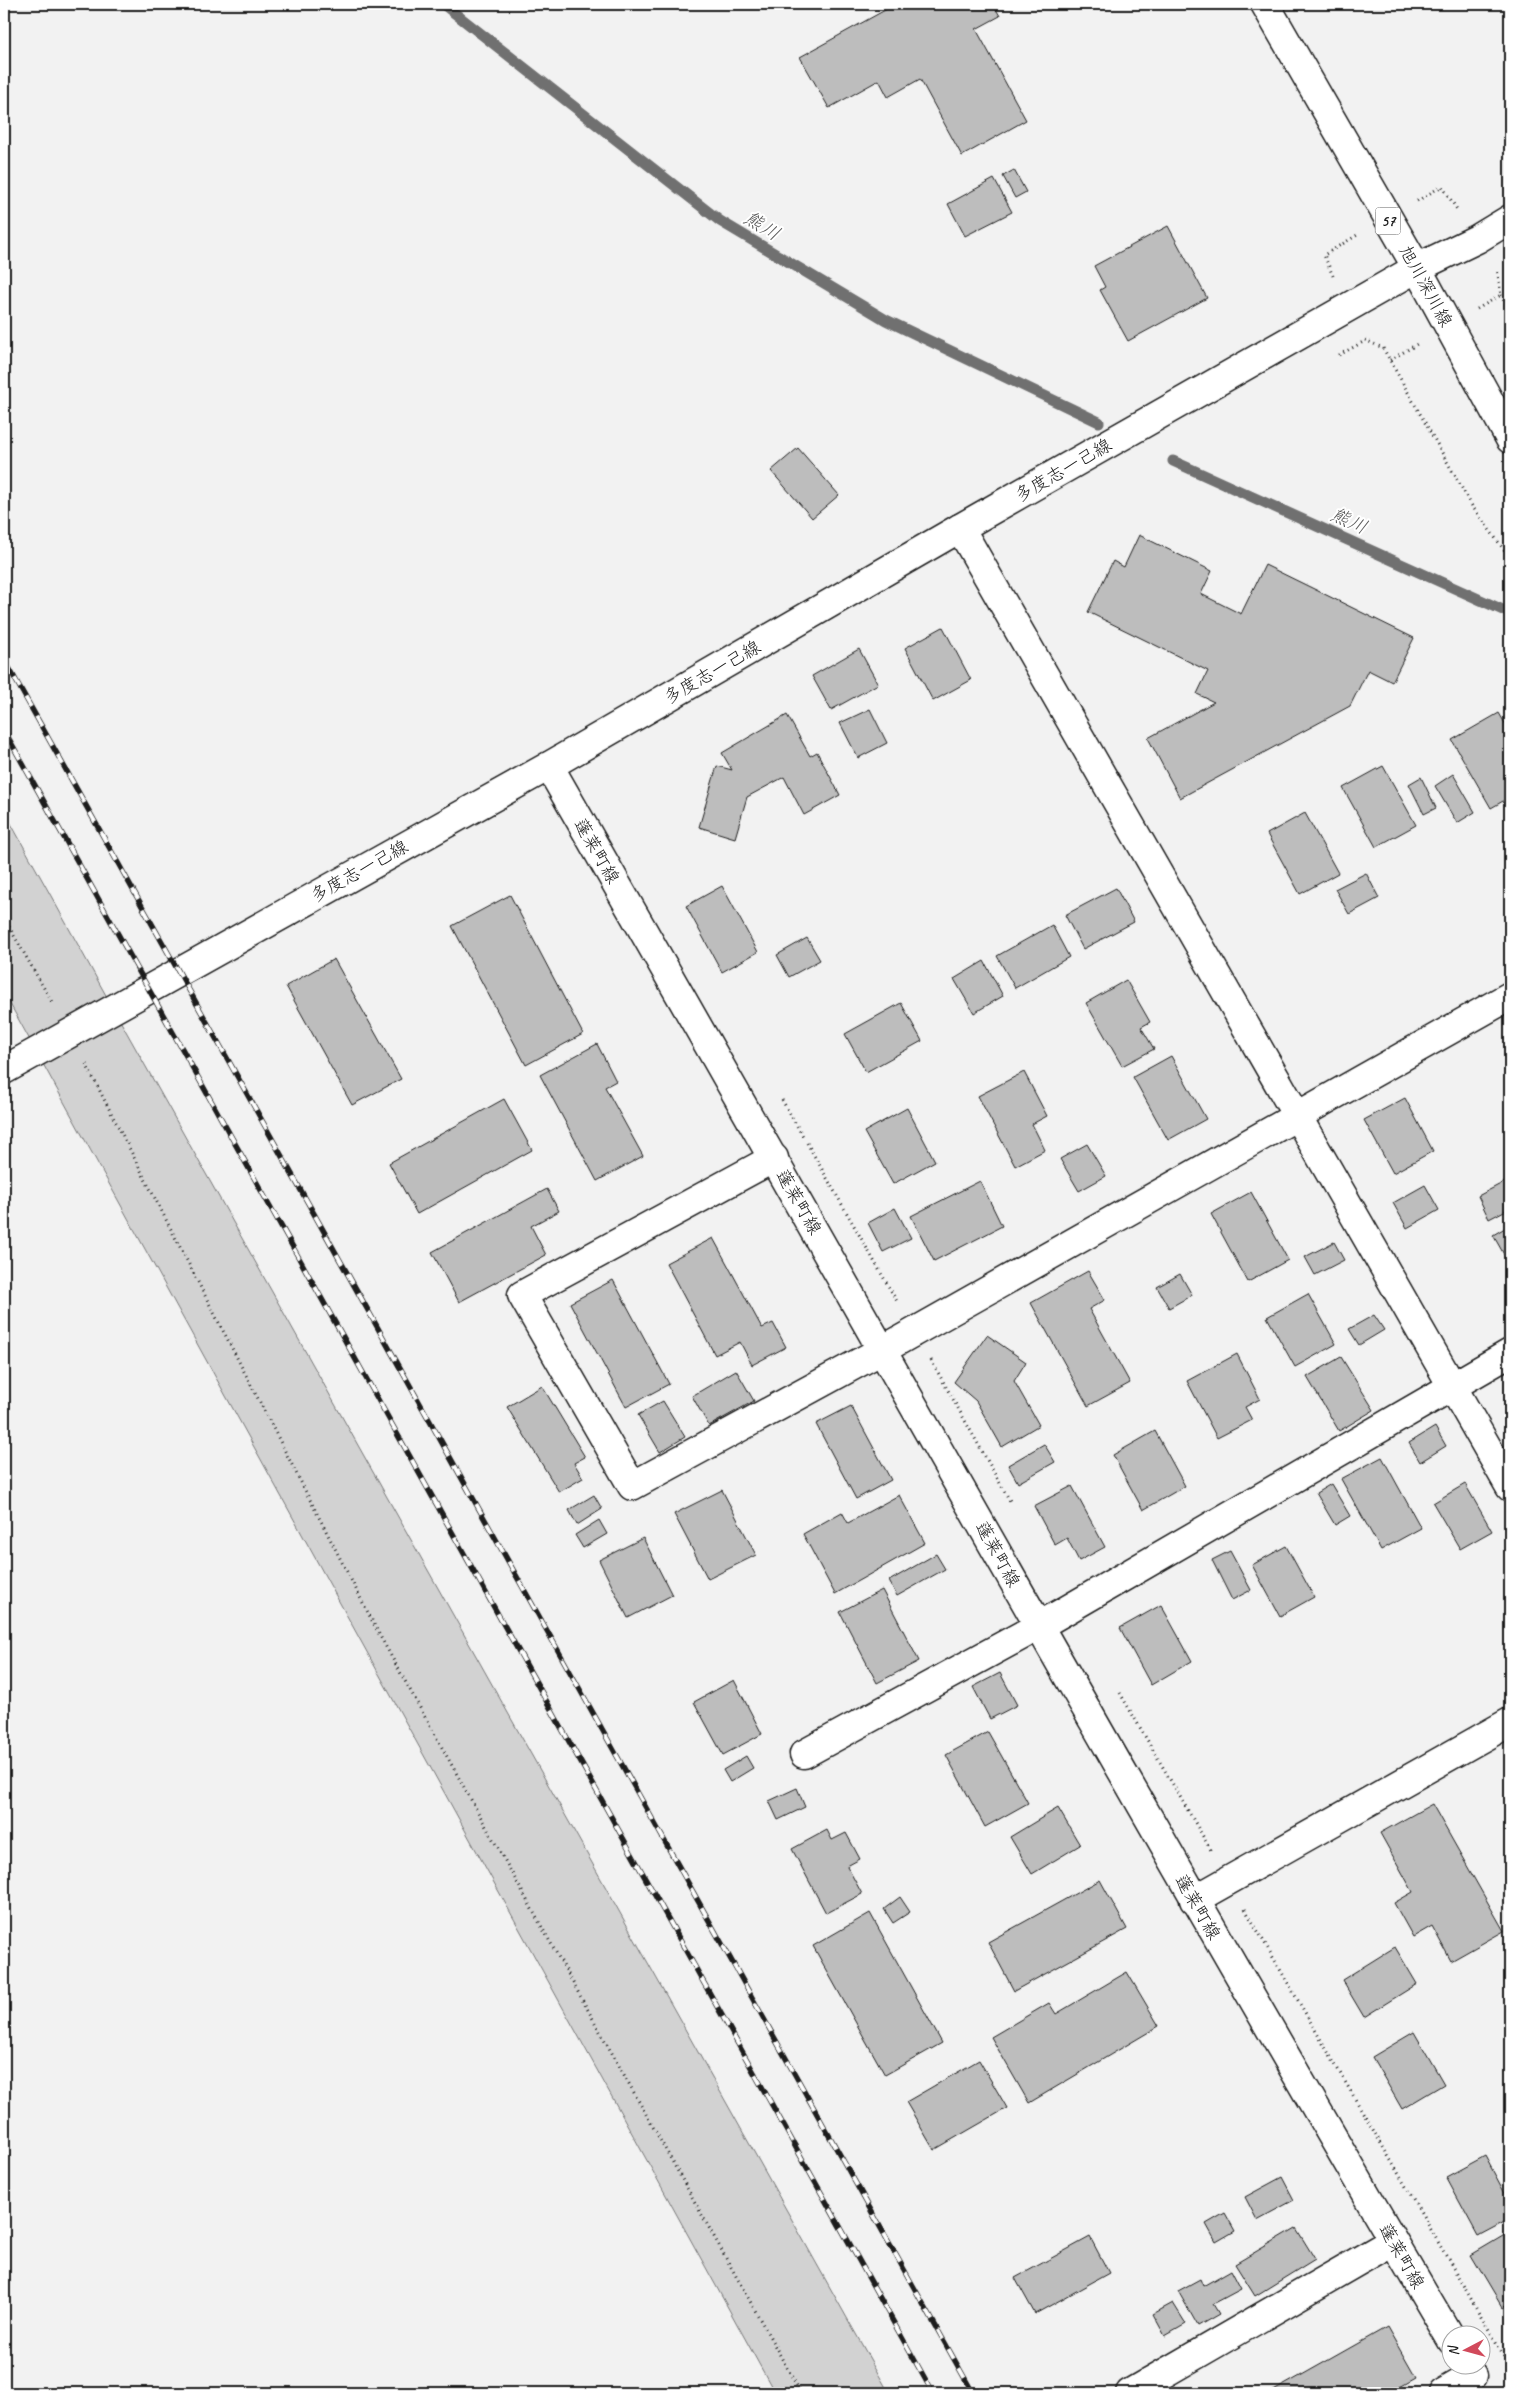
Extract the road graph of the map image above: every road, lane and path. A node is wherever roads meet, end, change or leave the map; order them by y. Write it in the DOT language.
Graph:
graph roads {
  1 [pos="1265,4"];
  2 [pos="1510,219"];
  3 [pos="1417,268"];
  4 [pos="1501,295"];
  5 [pos="1510,314"];
  6 [pos="1390,360"];
  7 [pos="1510,439"];
  8 [pos="960,528"];
  9 [pos="1510,558"];
  10 [pos="549,766"];
  11 [pos="4,918"];
  12 [pos="1510,996"];
  13 [pos="70,1033"];
  14 [pos="4,1070"];
  15 [pos="1296,1115"];
  16 [pos="774,1158"];
  17 [pos="884,1349"];
  18 [pos="1510,1353"];
  19 [pos="1452,1386"];
  20 [pos="1510,1487"];
  21 [pos="1039,1626"];
  22 [pos="1510,1722"];
  23 [pos="804,1754"];
  24 [pos="1194,1900"];
  25 [pos="1393,2241"];
  26 [pos="1442,2324"];
  27 [pos="1473,2378"];
  28 [pos="800,2393"];
  29 [pos="1130,2393"];
  30 [pos="1443,2393"];
  1 -- 3 [label="street, 旭川深川線 / 57"];
  2 -- 3 [label="street, 多度志一己線"];
  3 -- 7 [label="street, 旭川深川線 / 57"];
  3 -- 8 [label="street, 多度志一己線"];
  4 -- 5 [label="path"];
  6 -- 9 [label="path"];
  8 -- 10 [label="street, 多度志一己線"];
  8 -- 15 [label="street"];
  10 -- 13 [label="street, 多度志一己線"];
  10 -- 16 [label="street, 蓬莱町線"];
  11 -- 13 [label="path"];
  12 -- 15 [label="street"];
  13 -- 14 [label="street, 多度志一己線"];
  13 -- 28 [label="path"];
  15 -- 17 [label="street"];
  15 -- 19 [label="street"];
  16 -- 17 [label="street, 蓬莱町線"];
  16 -- 17 [label="street"];
  17 -- 21 [label="street, 蓬莱町線"];
  18 -- 19 [label="street"];
  19 -- 20 [label="street"];
  19 -- 21 [label="street"];
  21 -- 23 [label="street"];
  21 -- 24 [label="street, 蓬莱町線"];
  22 -- 24 [label="street"];
  24 -- 25 [label="street, 蓬莱町線"];
  25 -- 26 [label="street, 蓬莱町線"];
  25 -- 29 [label="street"];
  27 -- 30 [label="street"];
}
